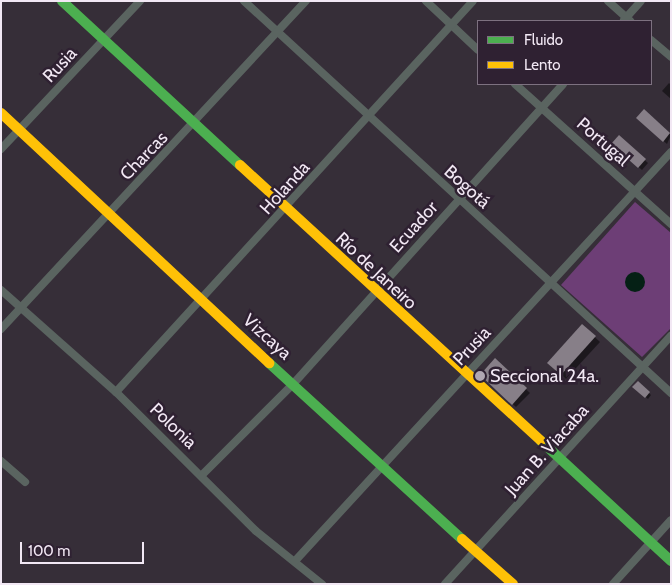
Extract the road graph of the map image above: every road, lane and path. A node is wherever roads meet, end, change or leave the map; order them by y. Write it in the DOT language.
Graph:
graph roads {
  1 [pos="62,1"];
  2 [pos="140,1"];
  3 [pos="244,1"];
  4 [pos="306,1"];
  5 [pos="426,1"];
  6 [pos="473,1"];
  7 [pos="608,1"];
  8 [pos="641,1"];
  9 [pos="626,20"];
  10 [pos="451,25"];
  11 [pos="278,33"];
  12 [pos="105,39"];
  13 [pos="652,41"];
  14 [pos="477,49"];
  15 [pos="671,57"];
  16 [pos="516,85"];
  17 [pos="562,85"];
  18 [pos="541,107"];
  19 [pos="1,113"];
  20 [pos="369,117"];
  21 [pos="194,125"];
  22 [pos="20,130"];
  23 [pos="1,150"];
  24 [pos="671,152"];
  25 [pos="635,190"];
  26 [pos="458,200"];
  27 [pos="287,210"];
  28 [pos="109,214"];
  29 [pos="671,224"];
  30 [pos="553,282"];
  31 [pos="1,290"];
  32 [pos="376,292"];
  33 [pos="202,300"];
  34 [pos="20,309"];
  35 [pos="1,329"];
  36 [pos="671,336"];
  37 [pos="643,367"];
  38 [pos="465,376"];
  39 [pos="294,383"];
  40 [pos="116,392"];
  41 [pos="671,393"];
  42 [pos="559,458"];
  43 [pos="1,461"];
  44 [pos="379,465"];
  45 [pos="202,475"];
  46 [pos="24,482"];
  47 [pos="671,520"];
  48 [pos="650,542"];
  49 [pos="476,550"];
  50 [pos="295,561"];
  51 [pos="671,561"];
  52 [pos="322,584"];
  53 [pos="445,584"];
  54 [pos="513,584"];
  55 [pos="613,584"];
  1 -- 12 [label="street, Río de Janeiro"];
  2 -- 12 [label="street, Rusia"];
  3 -- 11 [label="street, Bogotá"];
  4 -- 11 [label="street, Charcas"];
  5 -- 10 [label="street"];
  6 -- 10 [label="street, Holanda"];
  7 -- 9 [label="street"];
  8 -- 9 [label="street"];
  10 -- 14 [label="street"];
  10 -- 20 [label="street, Holanda"];
  11 -- 20 [label="street, Bogotá"];
  11 -- 21 [label="street, Charcas"];
  12 -- 21 [label="street, Río de Janeiro"];
  12 -- 22 [label="street, Rusia"];
  13 -- 15 [label="street"];
  16 -- 18 [label="street, Portugal"];
  17 -- 18 [label="street, Ecuador"];
  18 -- 25 [label="street, Portugal"];
  18 -- 26 [label="street, Ecuador"];
  19 -- 22 [label="street, Vizcaya"];
  20 -- 26 [label="street, Bogotá"];
  20 -- 27 [label="street, Holanda"];
  21 -- 27 [label="street, Río de Janeiro"];
  21 -- 28 [label="street, Charcas"];
  22 -- 23 [label="street, Rusia"];
  22 -- 28 [label="street, Vizcaya"];
  24 -- 25 [label="street, Prusia"];
  25 -- 29 [label="street, Portugal"];
  25 -- 30 [label="street, Prusia"];
  26 -- 30 [label="street, Bogotá"];
  26 -- 32 [label="street, Ecuador"];
  27 -- 32 [label="street, Río de Janeiro"];
  27 -- 33 [label="street, Holanda"];
  28 -- 33 [label="street, Vizcaya"];
  28 -- 34 [label="street, Charcas"];
  30 -- 37 [label="street, Bogotá"];
  30 -- 38 [label="street, Prusia"];
  31 -- 34 [label="street, Polonia"];
  32 -- 38 [label="street, Río de Janeiro"];
  32 -- 39 [label="street, Ecuador"];
  33 -- 39 [label="street, Vizcaya"];
  33 -- 40 [label="street, Holanda"];
  34 -- 35 [label="street, Charcas"];
  34 -- 40 [label="street, Polonia"];
  36 -- 37 [label="street, Juan B. Viacaba"];
  37 -- 41 [label="street, Bogotá"];
  37 -- 42 [label="street, Juan B. Viacaba"];
  38 -- 42 [label="street, Río de Janeiro"];
  38 -- 44 [label="street, Prusia"];
  39 -- 44 [label="street, Vizcaya"];
  39 -- 45 [label="street, Ecuador"];
  40 -- 45 [label="street, Polonia"];
  42 -- 48 [label="street, Río de Janeiro"];
  42 -- 49 [label="street, Juan B. Viacaba"];
  43 -- 46 [label="street"];
  44 -- 49 [label="street, Vizcaya"];
  44 -- 50 [label="street, Prusia"];
  45 -- 50 [label="street, Polonia"];
  47 -- 48 [label="street"];
  48 -- 51 [label="street, Río de Janeiro"];
  48 -- 55 [label="street"];
  49 -- 53 [label="street, Juan B. Viacaba"];
  49 -- 54 [label="street, Vizcaya"];
  50 -- 52 [label="street, Polonia"];
}
